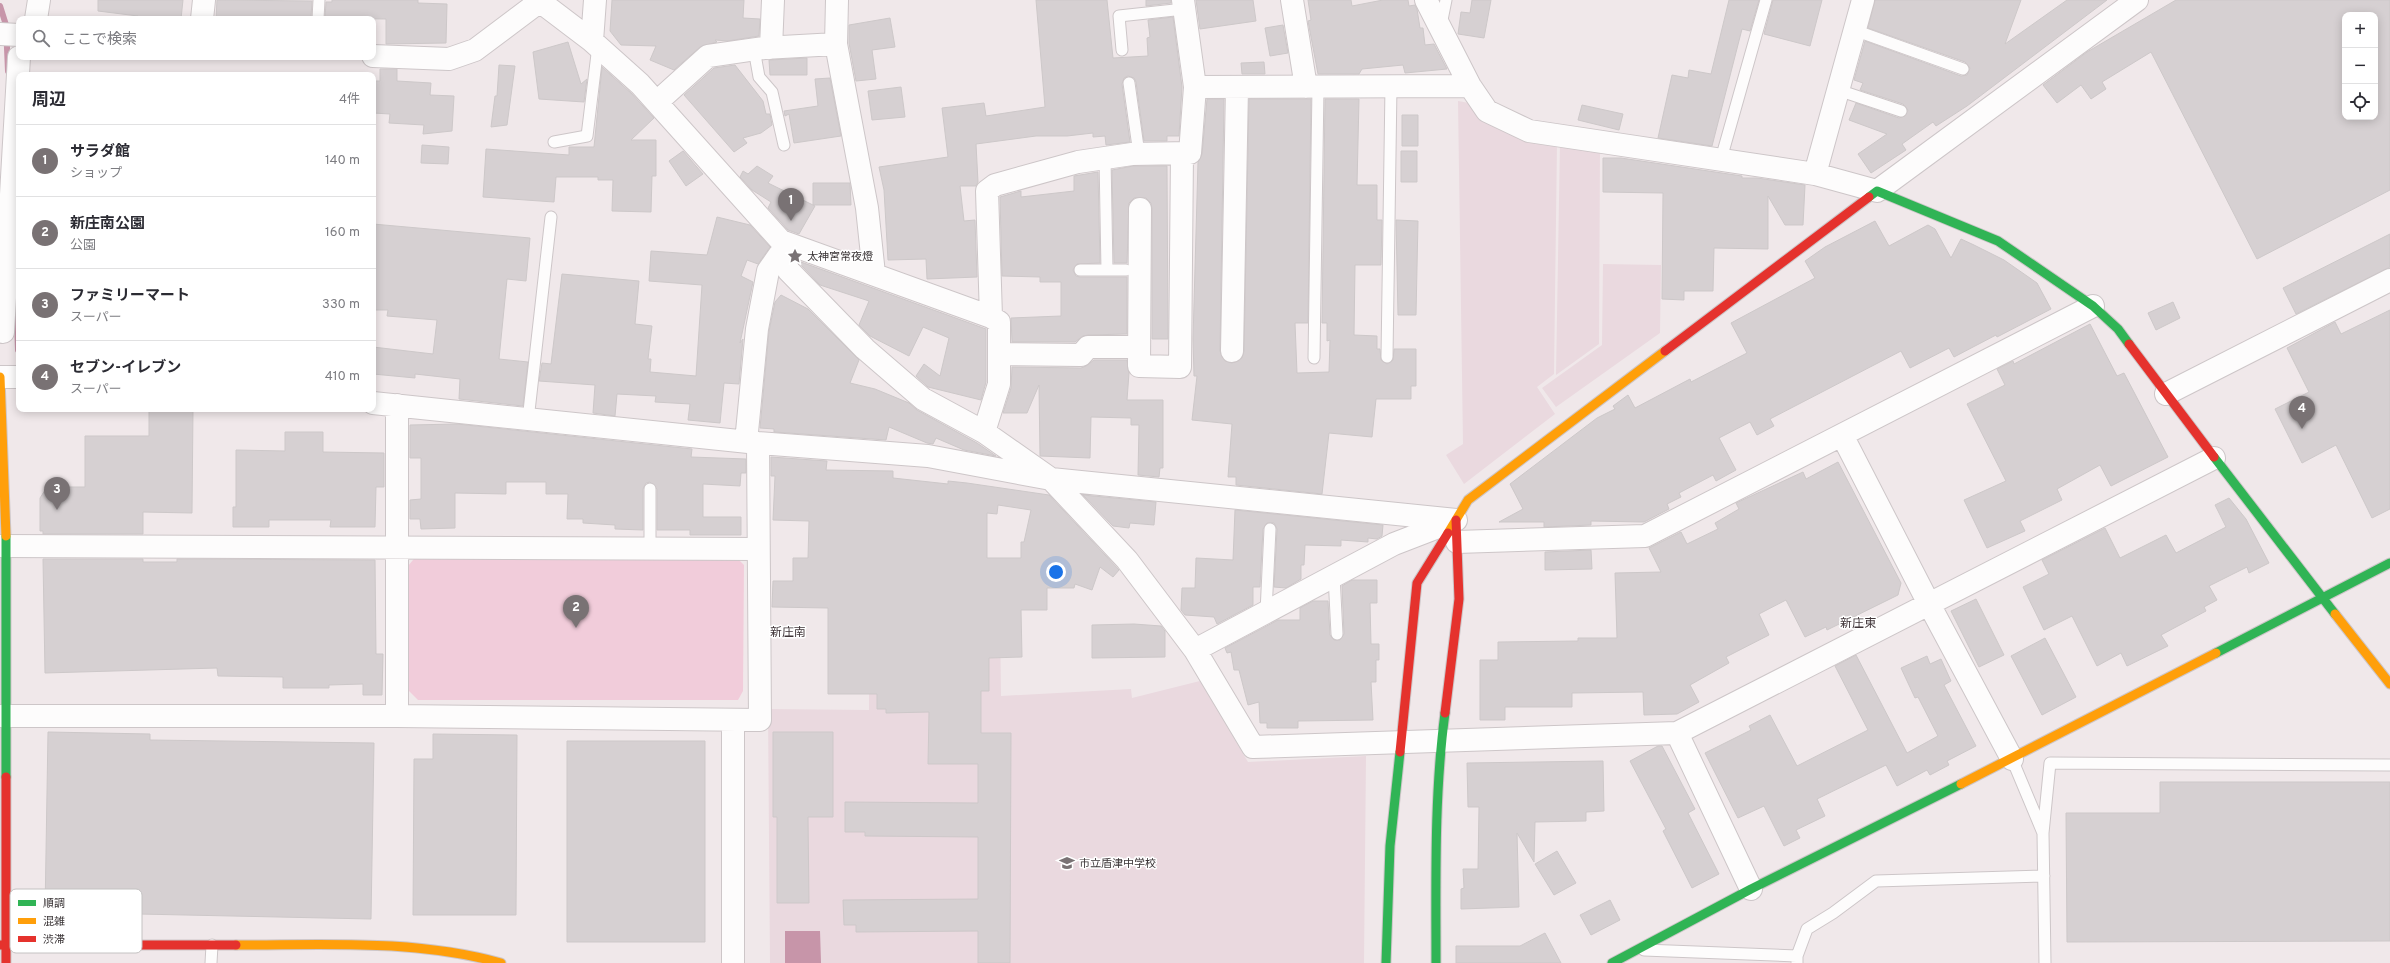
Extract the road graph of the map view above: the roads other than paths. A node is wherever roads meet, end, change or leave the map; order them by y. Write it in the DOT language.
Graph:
graph roads {
  1 [pos="39,0"];
  2 [pos="204,0"];
  3 [pos="319,0"];
  4 [pos="596,0"];
  5 [pos="773,0"];
  6 [pos="837,0"];
  7 [pos="1292,0"];
  8 [pos="1426,0"];
  9 [pos="1446,0"];
  10 [pos="1766,0"];
  11 [pos="1863,0"];
  12 [pos="2137,0"];
  13 [pos="538,1"];
  14 [pos="1184,4"];
  15 [pos="36,16"];
  16 [pos="202,16"];
  17 [pos="318,16"];
  18 [pos="1441,29"];
  19 [pos="1854,30"];
  20 [pos="595,43"];
  21 [pos="836,44"];
  22 [pos="762,49"];
  23 [pos="1122,50"];
  24 [pos="376,56"];
  25 [pos="19,60"];
  26 [pos="1963,69"];
  27 [pos="18,72"];
  28 [pos="1129,83"];
  29 [pos="1391,86"];
  30 [pos="1470,86"];
  31 [pos="1195,87"];
  32 [pos="1237,87"];
  33 [pos="1312,87"];
  34 [pos="1838,90"];
  35 [pos="657,102"];
  36 [pos="16,109"];
  37 [pos="1901,111"];
  38 [pos="554,142"];
  39 [pos="784,145"];
  40 [pos="1182,153"];
  41 [pos="1139,154"];
  42 [pos="1105,158"];
  43 [pos="1721,159"];
  44 [pos="1815,174"];
  45 [pos="1877,191"];
  46 [pos="1140,209"];
  47 [pos="551,217"];
  48 [pos="782,246"];
  49 [pos="1080,270"];
  50 [pos="1107,270"];
  51 [pos="1126,270"];
  52 [pos="874,274"];
  53 [pos="2390,280"];
  54 [pos="2093,306"];
  55 [pos="990,317"];
  56 [pos="3,332"];
  57 [pos="1139,347"];
  58 [pos="1232,351"];
  59 [pos="999,354"];
  60 [pos="1388,357"];
  61 [pos="1314,358"];
  62 [pos="7,377"];
  63 [pos="2166,394"];
  64 [pos="376,403"];
  65 [pos="397,405"];
  66 [pos="528,420"];
  67 [pos="984,432"];
  68 [pos="1842,435"];
  69 [pos="752,443"];
  70 [pos="2214,458"];
  71 [pos="1051,479"];
  72 [pos="650,489"];
  73 [pos="1456,520"];
  74 [pos="1270,529"];
  75 [pos="1457,542"];
  76 [pos="3,546"];
  77 [pos="397,548"];
  78 [pos="650,549"];
  79 [pos="757,549"];
  80 [pos="2390,563"];
  81 [pos="1334,576"];
  82 [pos="2324,596"];
  83 [pos="1928,604"];
  84 [pos="1266,612"];
  85 [pos="1337,634"];
  86 [pos="1195,650"];
  87 [pos="2390,684"];
  88 [pos="3,716"];
  89 [pos="397,716"];
  90 [pos="733,720"];
  91 [pos="1677,734"];
  92 [pos="1399,741"];
  93 [pos="1441,741"];
  94 [pos="2012,759"];
  95 [pos="2390,765"];
  96 [pos="2043,833"];
  97 [pos="2044,876"];
  98 [pos="1752,889"];
  99 [pos="3,945"];
  100 [pos="142,945"];
  101 [pos="212,945"];
  102 [pos="1637,950"];
  103 [pos="1797,960"];
  104 [pos="6,963"];
  105 [pos="211,963"];
  106 [pos="501,963"];
  107 [pos="733,963"];
  108 [pos="1386,963"];
  109 [pos="1436,963"];
  110 [pos="1612,963"];
  111 [pos="2045,963"];
  1 -- 15 [label="street"];
  2 -- 16 [label="street"];
  3 -- 17 [label="lane"];
  4 -- 20 [label="street"];
  5 -- 22 [label="street"];
  6 -- 21 [label="street"];
  7 -- 33 [label="street"];
  8 -- 18 [label="street"];
  9 -- 18 [label="lane"];
  10 -- 43 [label="lane"];
  11 -- 19 [label="street"];
  12 -- 45 [label="street"];
  13 -- 20 [label="street"];
  13 -- 24 [label="street"];
  14 -- 23 [label="lane"];
  14 -- 31 [label="street"];
  18 -- 30 [label="street"];
  19 -- 26 [label="lane"];
  19 -- 34 [label="street"];
  20 -- 35 [label="street"];
  20 -- 38 [label="lane"];
  21 -- 22 [label="street"];
  21 -- 52 [label="street"];
  22 -- 35 [label="street"];
  22 -- 39 [label="lane"];
  25 -- 27 [label="street"];
  28 -- 41 [label="lane"];
  29 -- 30 [label="street"];
  29 -- 33 [label="street"];
  29 -- 60 [label="lane"];
  30 -- 43 [label="street"];
  31 -- 32 [label="street"];
  31 -- 40 [label="street"];
  32 -- 33 [label="street"];
  32 -- 58 [label="street"];
  33 -- 61 [label="lane"];
  34 -- 37 [label="lane"];
  34 -- 44 [label="street"];
  35 -- 48 [label="street"];
  36 -- 56 [label="street"];
  40 -- 41 [label="street"];
  40 -- 57 [label="street"];
  41 -- 42 [label="street"];
  42 -- 50 [label="lane"];
  42 -- 55 [label="street"];
  43 -- 44 [label="street"];
  44 -- 45 [label="street"];
  45 -- 54 [label="street"];
  45 -- 73 [label="street"];
  46 -- 57 [label="street"];
  47 -- 66 [label="lane"];
  48 -- 52 [label="street"];
  48 -- 67 [label="street"];
  48 -- 69 [label="street"];
  49 -- 50 [label="lane"];
  50 -- 51 [label="lane"];
  52 -- 55 [label="street"];
  53 -- 63 [label="street"];
  54 -- 63 [label="street"];
  54 -- 68 [label="street"];
  55 -- 59 [label="street"];
  57 -- 59 [label="street"];
  59 -- 67 [label="street"];
  62 -- 76 [label="street"];
  63 -- 70 [label="street"];
  64 -- 65 [label="street"];
  65 -- 66 [label="street"];
  65 -- 77 [label="street"];
  66 -- 69 [label="street"];
  67 -- 71 [label="street"];
  68 -- 75 [label="street"];
  68 -- 83 [label="street"];
  69 -- 71 [label="street"];
  69 -- 79 [label="street"];
  70 -- 82 [label="street"];
  70 -- 83 [label="street"];
  71 -- 73 [label="street"];
  71 -- 86 [label="street"];
  72 -- 78 [label="lane"];
  73 -- 75 [label="street"];
  73 -- 81 [label="street"];
  73 -- 92 [label="street"];
  74 -- 84 [label="lane"];
  75 -- 93 [label="street"];
  76 -- 77 [label="street"];
  76 -- 88 [label="street"];
  77 -- 78 [label="street"];
  77 -- 89 [label="street"];
  78 -- 79 [label="street"];
  79 -- 90 [label="street"];
  80 -- 82 [label="street"];
  81 -- 84 [label="street"];
  81 -- 85 [label="lane"];
  82 -- 87 [label="street"];
  82 -- 94 [label="street"];
  83 -- 91 [label="street"];
  83 -- 94 [label="street"];
  84 -- 86 [label="street"];
  86 -- 92 [label="street"];
  88 -- 89 [label="street"];
  88 -- 99 [label="street"];
  89 -- 90 [label="street"];
  90 -- 107 [label="street"];
  91 -- 93 [label="street"];
  91 -- 98 [label="street"];
  92 -- 93 [label="street"];
  92 -- 108 [label="street"];
  93 -- 109 [label="street"];
  94 -- 96 [label="lane"];
  94 -- 98 [label="street"];
  95 -- 96 [label="lane"];
  96 -- 97 [label="lane"];
  97 -- 103 [label="lane"];
  97 -- 111 [label="lane"];
  98 -- 102 [label="street"];
  99 -- 104 [label="street"];
  100 -- 101 [label="street"];
  101 -- 105 [label="lane"];
  101 -- 106 [label="street"];
  102 -- 103 [label="lane"];
  102 -- 110 [label="street"];
}
